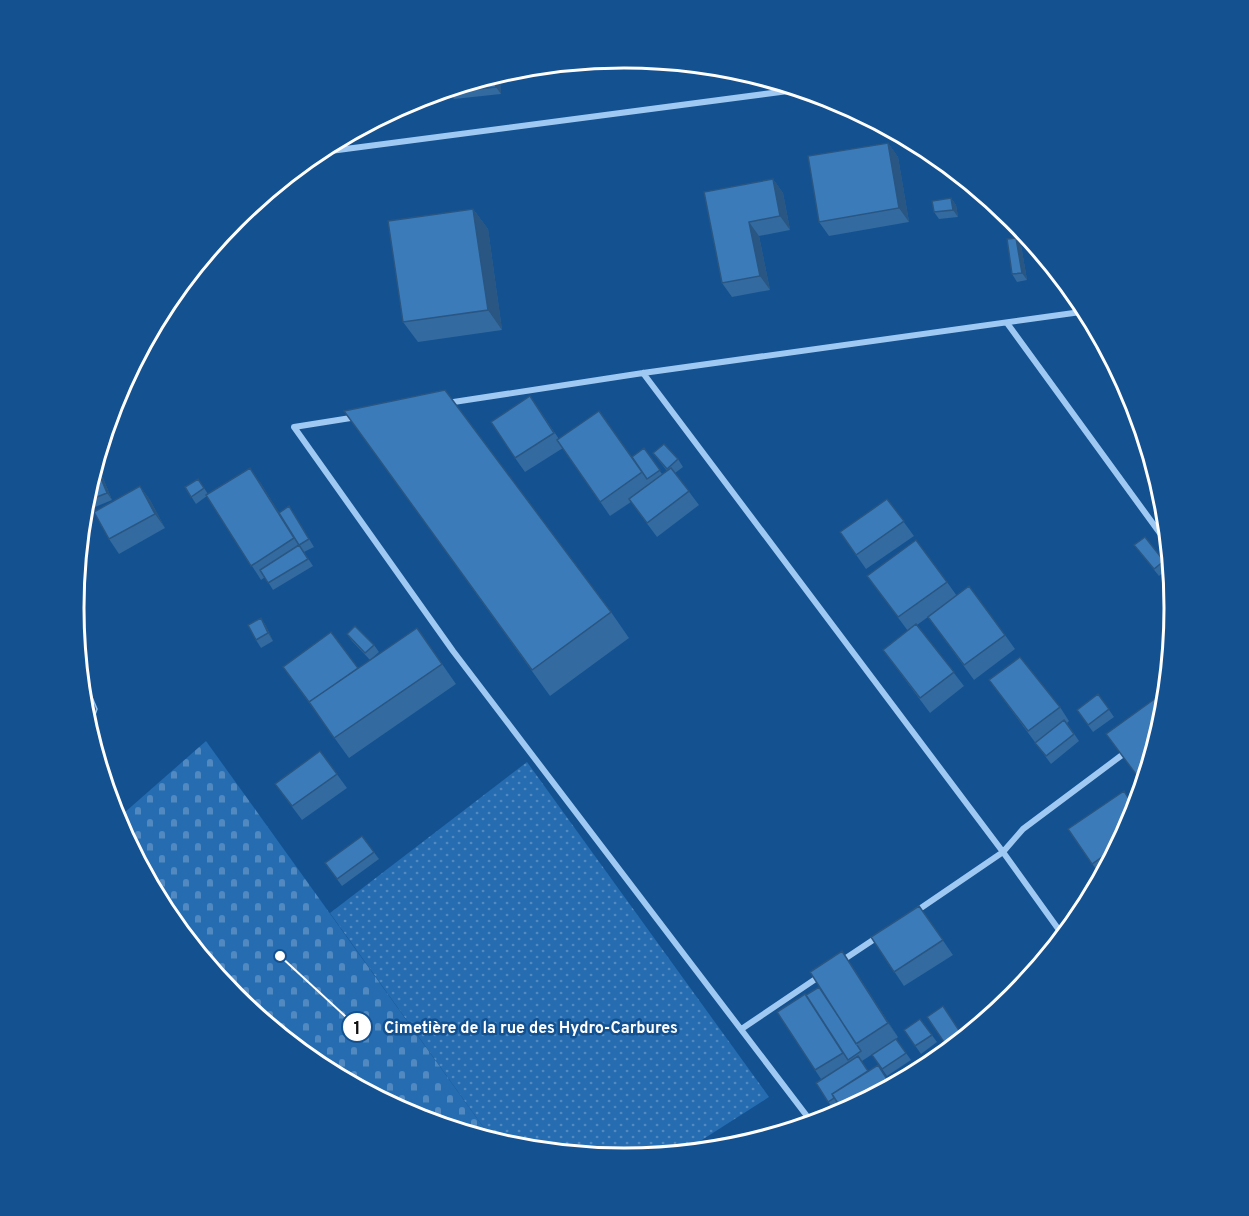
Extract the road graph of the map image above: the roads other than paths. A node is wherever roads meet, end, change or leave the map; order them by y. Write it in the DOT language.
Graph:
graph roads {
  1 [pos="783,92"];
  2 [pos="338,150"];
  3 [pos="1077,313"];
  4 [pos="1007,323"];
  5 [pos="642,373"];
  6 [pos="434,405"];
  7 [pos="364,416"];
  8 [pos="1159,532"];
  9 [pos="1134,746"];
  10 [pos="1003,852"];
  11 [pos="907,918"];
  12 [pos="1059,929"];
  13 [pos="887,931"];
  14 [pos="743,1028"];
  15 [pos="807,1116"];
  1 -- 2 [label="street"];
  3 -- 4 [label="street"];
  4 -- 5 [label="street"];
  4 -- 8 [label="street"];
  5 -- 6 [label="street"];
  5 -- 10 [label="street"];
  7 -- 14 [label="street"];
  9 -- 10 [label="street"];
  10 -- 11 [label="street"];
  10 -- 12 [label="street"];
  13 -- 14 [label="street"];
  14 -- 15 [label="street"];
}
